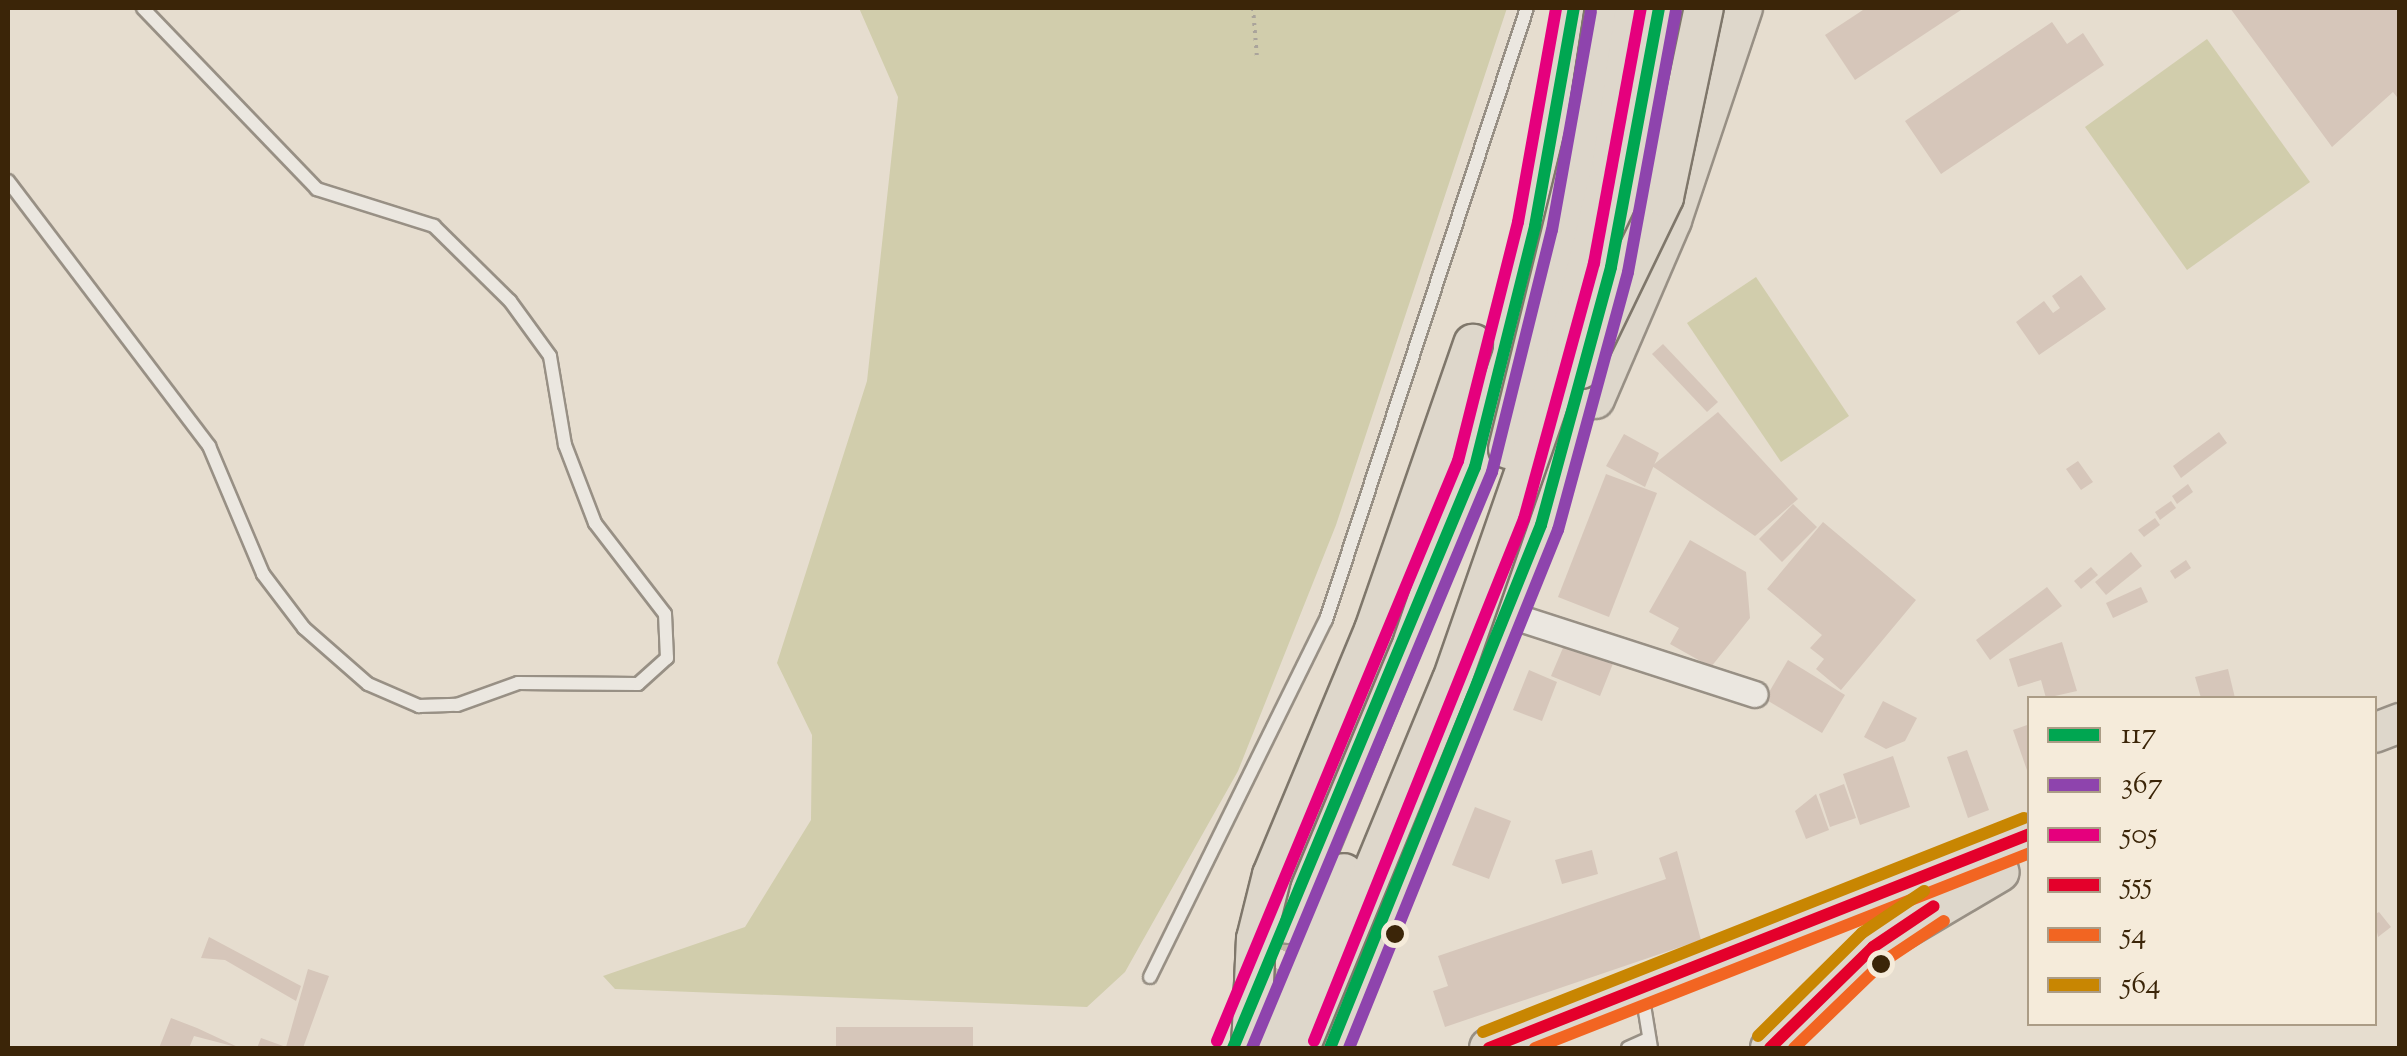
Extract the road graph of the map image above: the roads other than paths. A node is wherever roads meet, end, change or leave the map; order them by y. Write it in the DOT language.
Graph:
graph roads {
  1 [pos="143,8"];
  2 [pos="1527,8"];
  3 [pos="1574,8"];
  4 [pos="1605,8"];
  5 [pos="1635,8"];
  6 [pos="1658,8"];
  7 [pos="1704,8"];
  8 [pos="1743,8"];
  9 [pos="1563,88"];
  10 [pos="1642,112"];
  11 [pos="8,181"];
  12 [pos="1535,226"];
  13 [pos="1541,525"];
  14 [pos="1510,615"];
  15 [pos="1418,616"];
  16 [pos="1495,652"];
  17 [pos="1452,680"];
  18 [pos="1755,694"];
  19 [pos="2027,835"];
  20 [pos="2027,862"];
  21 [pos="1288,924"];
  22 [pos="1150,977"];
  23 [pos="1642,991"];
  24 [pos="1340,1007"];
  25 [pos="1650,1044"];
  26 [pos="1512,1045"];
  27 [pos="1251,1048"];
  28 [pos="1272,1048"];
  29 [pos="1300,1048"];
  30 [pos="1330,1048"];
  31 [pos="1358,1048"];
  32 [pos="1628,1048"];
  33 [pos="1770,1048"];
  1 -- 11 [label="lane"];
  2 -- 22 [label="lane"];
  3 -- 9 [label="main road"];
  4 -- 28 [label="main road, bridge"];
  5 -- 17 [label="main road, bridge"];
  6 -- 10 [label="main road"];
  7 -- 17 [label="main road, bridge"];
  8 -- 13 [label="main road"];
  9 -- 10 [label="main road"];
  9 -- 12 [label="main road"];
  10 -- 13 [label="main road"];
  12 -- 15 [label="main road"];
  12 -- 27 [label="main road, bridge"];
  13 -- 14 [label="main road"];
  14 -- 16 [label="main road"];
  14 -- 18 [label="street"];
  15 -- 16 [label="main road"];
  15 -- 21 [label="main road"];
  16 -- 24 [label="main road"];
  17 -- 29 [label="main road, bridge"];
  19 -- 23 [label="main road"];
  20 -- 33 [label="main road"];
  23 -- 25 [label="lane"];
  23 -- 26 [label="main road"];
  24 -- 30 [label="main road"];
  24 -- 31 [label="main road"];
  25 -- 32 [label="lane"];
}
